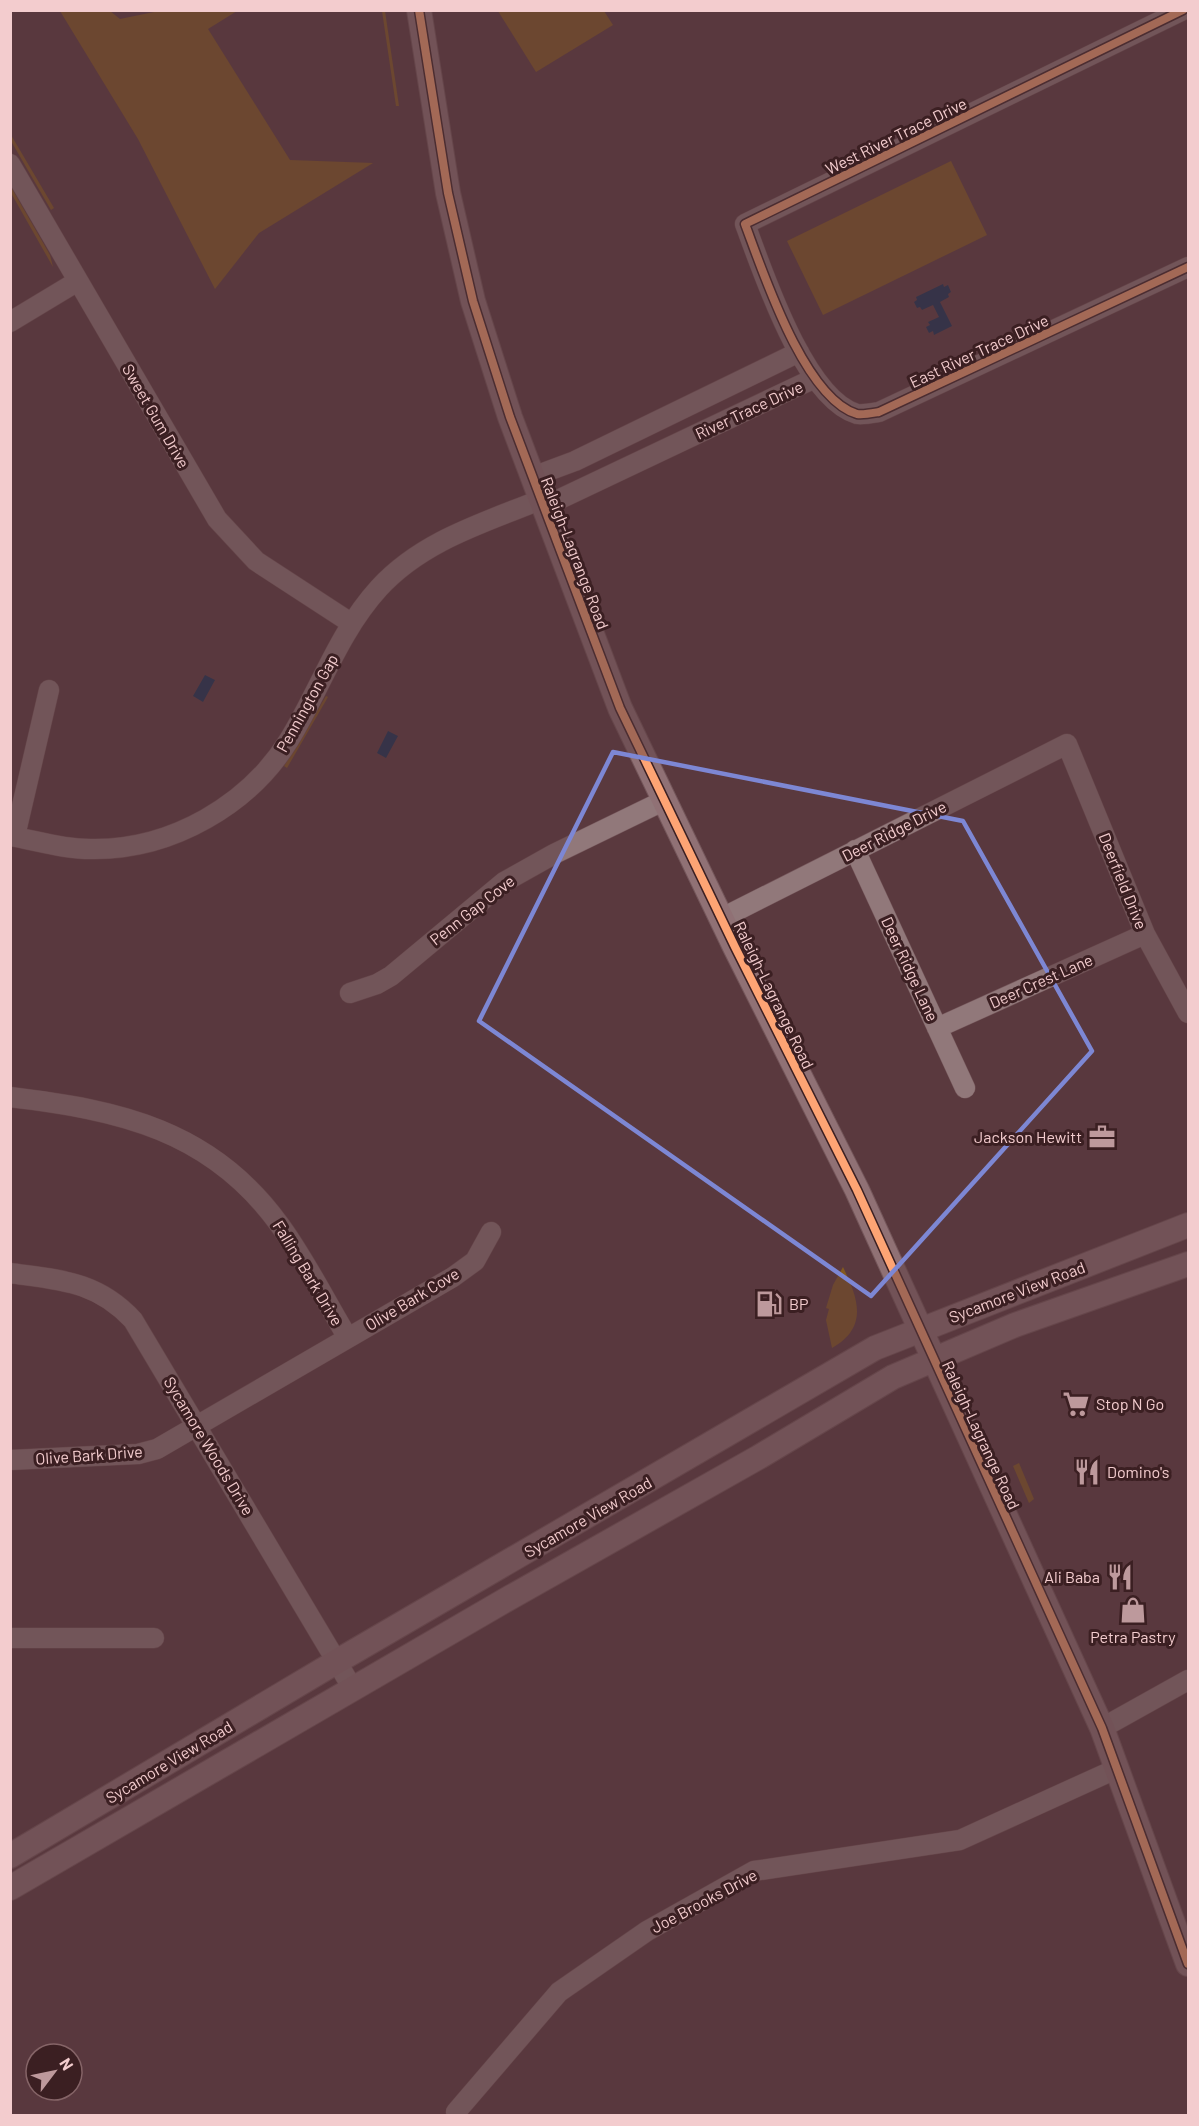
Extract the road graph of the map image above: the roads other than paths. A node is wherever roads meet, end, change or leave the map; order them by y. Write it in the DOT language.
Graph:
graph roads {
  1 [pos="419,10"];
  2 [pos="1183,10"];
  3 [pos="10,164"];
  4 [pos="1188,267"];
  5 [pos="78,281"];
  6 [pos="10,322"];
  7 [pos="799,352"];
  8 [pos="813,379"];
  9 [pos="672,415"];
  10 [pos="684,440"];
  11 [pos="532,477"];
  12 [pos="542,504"];
  13 [pos="351,623"];
  14 [pos="49,690"];
  15 [pos="1067,744"];
  16 [pos="663,801"];
  17 [pos="13,836"];
  18 [pos="855,850"];
  19 [pos="722,918"];
  20 [pos="1144,934"];
  21 [pos="350,993"];
  22 [pos="1188,1013"];
  23 [pos="937,1028"];
  24 [pos="965,1088"];
  25 [pos="10,1097"];
  26 [pos="1182,1228"];
  27 [pos="490,1232"];
  28 [pos="1188,1264"];
  29 [pos="10,1273"];
  30 [pos="1060,1276"];
  31 [pos="1071,1305"];
  32 [pos="919,1329"];
  33 [pos="348,1338"];
  34 [pos="933,1360"];
  35 [pos="197,1427"];
  36 [pos="10,1460"];
  37 [pos="10,1638"];
  38 [pos="154,1638"];
  39 [pos="336,1662"];
  40 [pos="1188,1680"];
  41 [pos="353,1689"];
  42 [pos="1102,1728"];
  43 [pos="1116,1768"];
  44 [pos="12,1853"];
  45 [pos="21,1883"];
  46 [pos="1188,1964"];
  47 [pos="456,2112"];
  1 -- 11 [label="main road, Raleigh-Lagrange Road"];
  2 -- 7 [label="street, West River Trace Drive"];
  3 -- 5 [label="street, Sweet Gum Drive"];
  4 -- 8 [label="street, East River Trace Drive"];
  5 -- 6 [label="street"];
  5 -- 13 [label="street, Sweet Gum Drive"];
  7 -- 8 [label="street, East River Trace Drive"];
  7 -- 9 [label="street, River Trace Drive"];
  8 -- 10 [label="street, River Trace Drive"];
  9 -- 10 [label="street, River Trace Drive"];
  9 -- 11 [label="street, River Trace Drive"];
  10 -- 12 [label="street, River Trace Drive"];
  11 -- 12 [label="main road, Raleigh-Lagrange Road"];
  12 -- 13 [label="street, Pennington Gap"];
  12 -- 16 [label="main road, Raleigh-Lagrange Road"];
  13 -- 17 [label="street, Pennington Gap"];
  14 -- 17 [label="street"];
  15 -- 18 [label="street, Deer Ridge Drive"];
  15 -- 20 [label="street, Deerfield Drive"];
  16 -- 19 [label="main road, Raleigh-Lagrange Road"];
  16 -- 21 [label="street, Penn Gap Cove"];
  18 -- 19 [label="street, Deer Ridge Drive"];
  18 -- 23 [label="street, Deer Ridge Lane"];
  19 -- 32 [label="main road, Raleigh-Lagrange Road"];
  20 -- 22 [label="street, Deerfield Drive"];
  20 -- 23 [label="street, Deer Crest Lane"];
  23 -- 24 [label="street, Deer Ridge Lane"];
  25 -- 33 [label="street, Falling Bark Drive"];
  26 -- 28 [label="main road"];
  26 -- 30 [label="main road, Sycamore View Road"];
  27 -- 33 [label="street, Olive Bark Cove"];
  28 -- 31 [label="main road, Sycamore View Road"];
  29 -- 35 [label="street, Sycamore Woods Drive"];
  30 -- 31 [label="main road"];
  30 -- 32 [label="main road, Sycamore View Road"];
  31 -- 34 [label="main road, Sycamore View Road"];
  32 -- 34 [label="main road, Raleigh-Lagrange Road"];
  32 -- 39 [label="main road, Sycamore View Road"];
  33 -- 35 [label="street, Olive Bark Cove"];
  34 -- 41 [label="main road, Sycamore View Road"];
  34 -- 42 [label="main road, Raleigh-Lagrange Road"];
  35 -- 36 [label="street, Olive Bark Drive"];
  35 -- 39 [label="street, Sycamore Woods Drive"];
  37 -- 38 [label="street"];
  39 -- 41 [label="street, Sycamore Woods Drive"];
  39 -- 44 [label="main road, Sycamore View Road"];
  40 -- 42 [label="street"];
  41 -- 45 [label="main road, Sycamore View Road"];
  42 -- 43 [label="main road, Raleigh-Lagrange Road"];
  43 -- 46 [label="main road, Raleigh-Lagrange Road"];
  43 -- 47 [label="street, Joe Brooks Drive"];
  44 -- 45 [label="street"];
}
